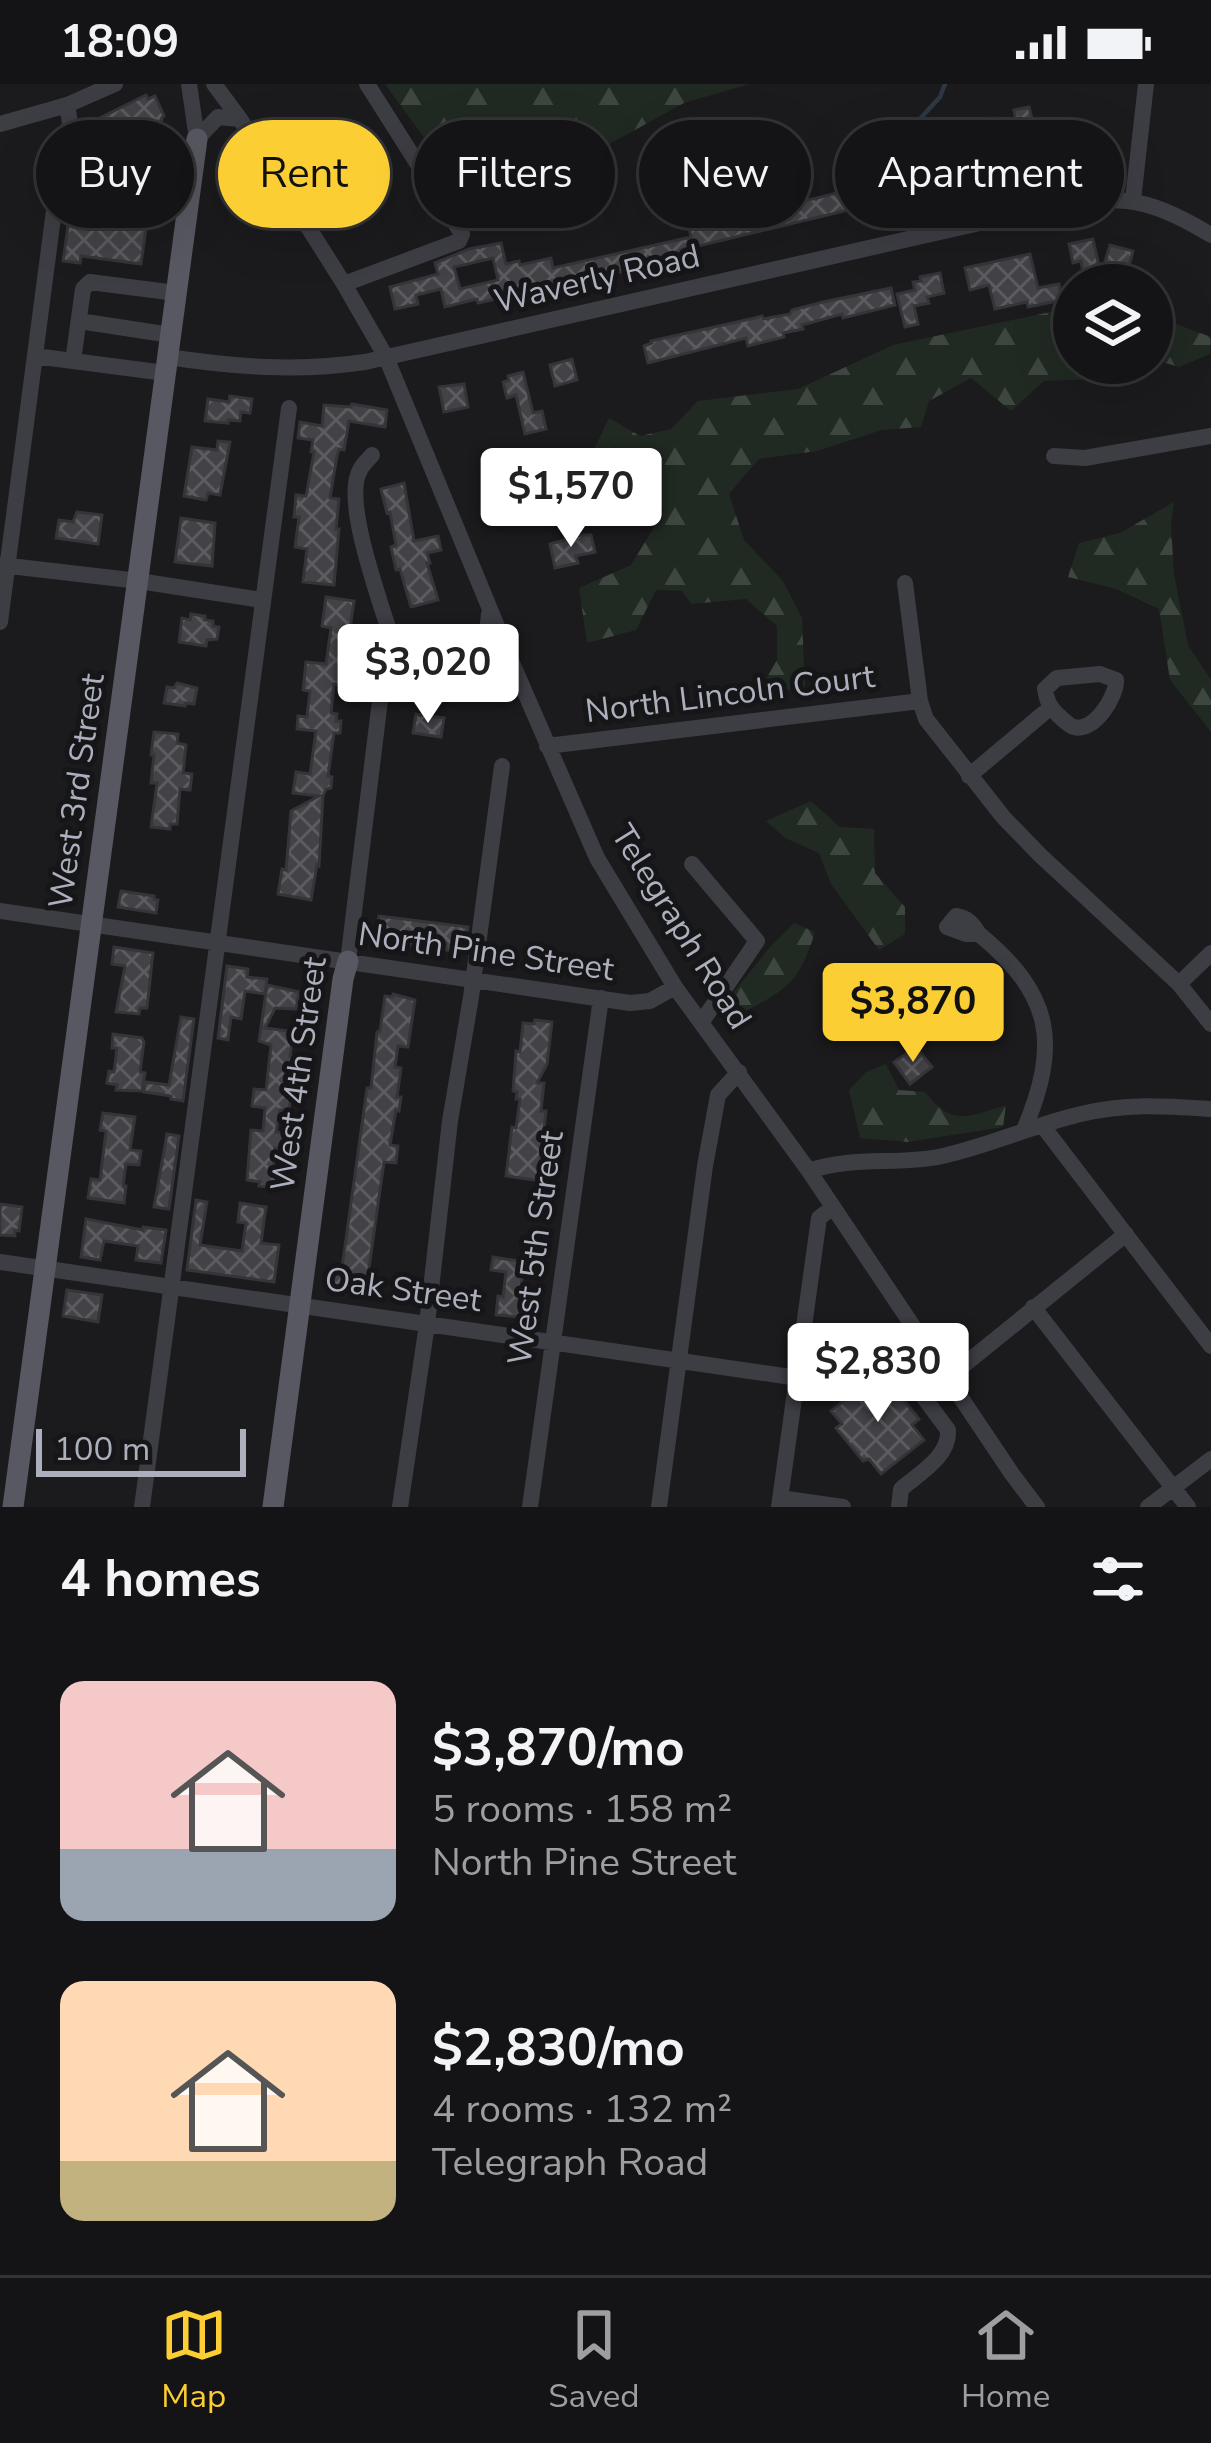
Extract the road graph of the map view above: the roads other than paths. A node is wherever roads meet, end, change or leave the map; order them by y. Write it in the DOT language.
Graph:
graph roads {
  1 [pos="115,84"];
  2 [pos="189,84"];
  3 [pos="214,84"];
  4 [pos="368,84"];
  5 [pos="1146,84"];
  6 [pos="68,104"];
  7 [pos="240,119"];
  8 [pos="0,124"];
  9 [pos="197,139"];
  10 [pos="1133,200"];
  11 [pos="1211,235"];
  12 [pos="344,284"];
  13 [pos="176,292"];
  14 [pos="79,321"];
  15 [pos="168,355"];
  16 [pos="35,356"];
  17 [pos="386,358"];
  18 [pos="73,361"];
  19 [pos="289,408"];
  20 [pos="1211,436"];
  21 [pos="372,455"];
  22 [pos="1054,456"];
  23 [pos="4,565"];
  24 [pos="139,581"];
  25 [pos="905,583"];
  26 [pos="262,600"];
  27 [pos="488,606"];
  28 [pos="0,622"];
  29 [pos="472,650"];
  30 [pos="396,654"];
  31 [pos="513,665"];
  32 [pos="920,701"];
  33 [pos="1051,707"];
  34 [pos="548,746"];
  35 [pos="502,766"];
  36 [pos="969,776"];
  37 [pos="692,864"];
  38 [pos="0,911"];
  39 [pos="92,925"];
  40 [pos="979,934"];
  41 [pos="218,944"];
  42 [pos="1211,953"];
  43 [pos="348,962"];
  44 [pos="473,979"];
  45 [pos="1179,984"];
  46 [pos="675,987"];
  47 [pos="601,998"];
  48 [pos="701,1023"];
  49 [pos="1211,1024"];
  50 [pos="739,1072"];
  51 [pos="1211,1109"];
  52 [pos="1033,1128"];
  53 [pos="809,1171"];
  54 [pos="832,1208"];
  55 [pos="1126,1234"];
  56 [pos="0,1262"];
  57 [pos="45,1268"];
  58 [pos="172,1287"];
  59 [pos="301,1305"];
  60 [pos="1033,1307"];
  61 [pos="427,1324"];
  62 [pos="553,1341"];
  63 [pos="1211,1346"];
  64 [pos="678,1360"];
  65 [pos="949,1377"];
  66 [pos="798,1381"];
  67 [pos="1211,1459"];
  68 [pos="1173,1486"];
  69 [pos="779,1503"];
  70 [pos="13,1507"];
  71 [pos="142,1507"];
  72 [pos="274,1507"];
  73 [pos="400,1507"];
  74 [pos="530,1507"];
  75 [pos="659,1507"];
  76 [pos="843,1507"];
  77 [pos="899,1507"];
  78 [pos="1037,1507"];
  79 [pos="1148,1507"];
  80 [pos="1188,1507"];
  1 -- 6 [label="street"];
  2 -- 9 [label="street, West 3rd Street"];
  3 -- 7 [label="street, Telegraph Road"];
  4 -- 12 [label="street"];
  5 -- 10 [label="street"];
  6 -- 8 [label="street"];
  6 -- 16 [label="street"];
  7 -- 9 [label="street"];
  7 -- 12 [label="street, Telegraph Road"];
  9 -- 13 [label="main road, West 3rd Street"];
  10 -- 11 [label="street"];
  10 -- 17 [label="street, Waverly Road"];
  12 -- 17 [label="street, Telegraph Road"];
  13 -- 14 [label="street"];
  13 -- 15 [label="main road, West 3rd Street"];
  14 -- 15 [label="street"];
  14 -- 18 [label="street"];
  15 -- 17 [label="street, Waverly Road"];
  15 -- 18 [label="street"];
  15 -- 24 [label="main road, West 3rd Street"];
  16 -- 18 [label="street"];
  16 -- 23 [label="street"];
  17 -- 27 [label="street, Telegraph Road"];
  19 -- 26 [label="street"];
  20 -- 22 [label="street"];
  21 -- 30 [label="street"];
  23 -- 24 [label="street"];
  23 -- 28 [label="street"];
  24 -- 26 [label="street"];
  24 -- 39 [label="main road, West 3rd Street"];
  25 -- 32 [label="street"];
  26 -- 41 [label="street"];
  27 -- 29 [label="street"];
  27 -- 31 [label="street, Telegraph Road"];
  29 -- 30 [label="street"];
  29 -- 31 [label="street"];
  30 -- 43 [label="street, West 4th Street"];
  31 -- 34 [label="street, Telegraph Road"];
  32 -- 34 [label="street, North Lincoln Court"];
  32 -- 36 [label="street"];
  33 -- 36 [label="street"];
  34 -- 46 [label="street, Telegraph Road"];
  35 -- 44 [label="street"];
  36 -- 45 [label="street"];
  37 -- 48 [label="street"];
  38 -- 39 [label="street, North Pine Street"];
  39 -- 41 [label="street, North Pine Street"];
  39 -- 57 [label="main road, West 3rd Street"];
  40 -- 52 [label="street"];
  41 -- 43 [label="street, North Pine Street"];
  41 -- 58 [label="street"];
  42 -- 45 [label="street"];
  43 -- 44 [label="street, North Pine Street"];
  43 -- 59 [label="main road, West 4th Street"];
  44 -- 47 [label="street, North Pine Street"];
  44 -- 61 [label="street"];
  45 -- 49 [label="street"];
  46 -- 47 [label="street, North Pine Street"];
  46 -- 48 [label="street, Telegraph Road"];
  47 -- 62 [label="street, West 5th Street"];
  48 -- 50 [label="street, Telegraph Road"];
  50 -- 53 [label="street, Telegraph Road"];
  50 -- 64 [label="street"];
  51 -- 52 [label="street"];
  52 -- 53 [label="street"];
  52 -- 55 [label="street"];
  53 -- 54 [label="street, Telegraph Road"];
  54 -- 65 [label="street, Telegraph Road"];
  54 -- 66 [label="street"];
  55 -- 60 [label="street"];
  55 -- 63 [label="street"];
  56 -- 57 [label="street, Oak Street"];
  57 -- 58 [label="street, Oak Street"];
  57 -- 70 [label="main road, West 3rd Street"];
  58 -- 59 [label="street, Oak Street"];
  58 -- 71 [label="street"];
  59 -- 61 [label="street, Oak Street"];
  59 -- 72 [label="main road, West 4th Street"];
  60 -- 65 [label="street"];
  60 -- 68 [label="street"];
  61 -- 62 [label="street, Oak Street"];
  61 -- 73 [label="street"];
  62 -- 64 [label="street, Oak Street"];
  62 -- 74 [label="street, West 5th Street"];
  64 -- 66 [label="street, Oak Street"];
  64 -- 75 [label="street"];
  65 -- 78 [label="street, Telegraph Road"];
  66 -- 69 [label="street"];
  66 -- 77 [label="street"];
  67 -- 68 [label="street"];
  68 -- 79 [label="street"];
  68 -- 80 [label="street"];
  69 -- 76 [label="street"];
}
